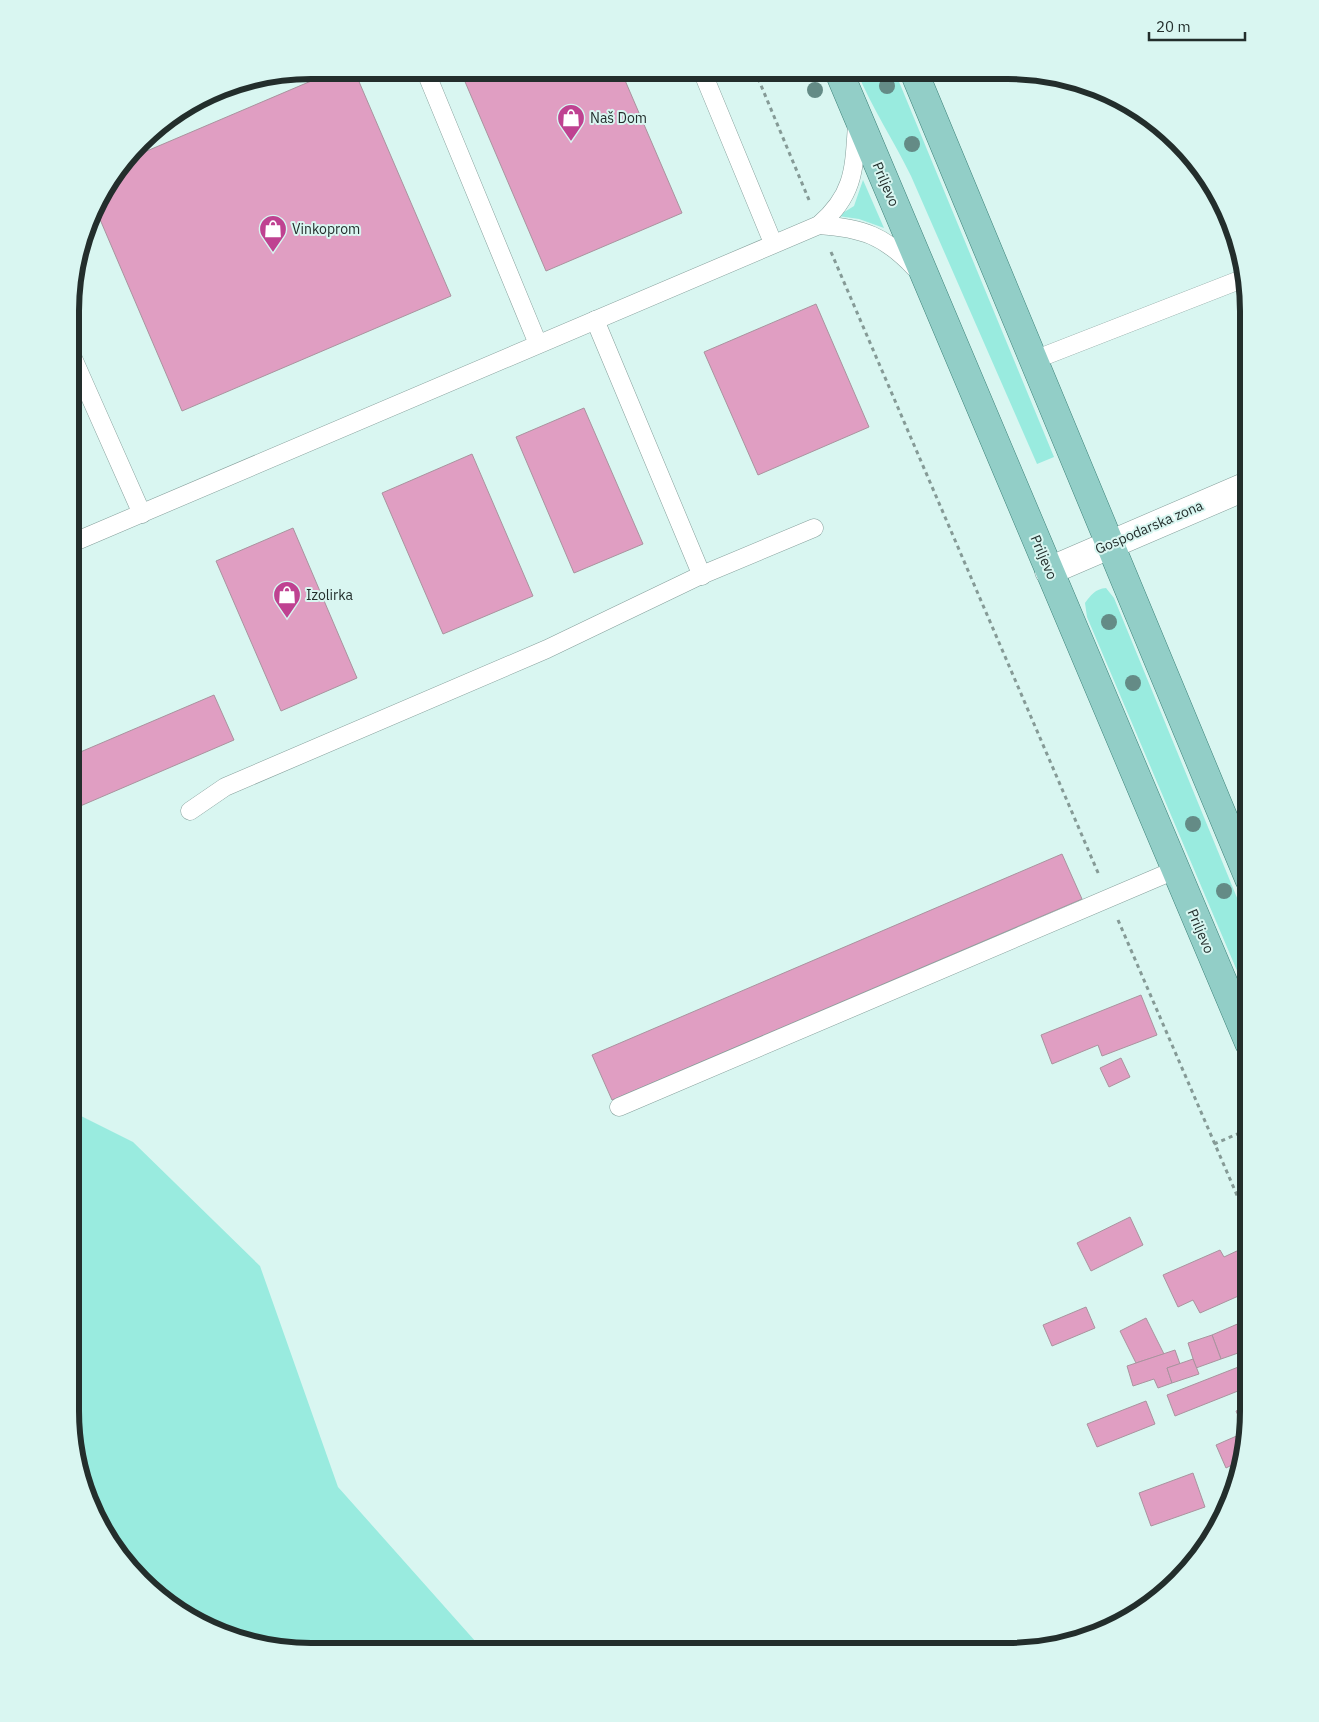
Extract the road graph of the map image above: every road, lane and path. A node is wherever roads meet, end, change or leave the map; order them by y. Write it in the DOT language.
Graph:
graph roads {
  1 [pos="429,79"];
  2 [pos="705,79"];
  3 [pos="758,79"];
  4 [pos="842,79"];
  5 [pos="917,79"];
  6 [pos="857,115"];
  7 [pos="819,225"];
  8 [pos="773,243"];
  9 [pos="927,281"];
  10 [pos="1238,281"];
  11 [pos="595,320"];
  12 [pos="538,344"];
  13 [pos="1034,360"];
  14 [pos="79,372"];
  15 [pos="1240,489"];
  16 [pos="142,514"];
  17 [pos="814,528"];
  18 [pos="79,540"];
  19 [pos="1110,544"];
  20 [pos="1049,571"];
  21 [pos="702,576"];
  22 [pos="190,810"];
  23 [pos="1240,857"];
  24 [pos="1176,870"];
  25 [pos="1109,898"];
  26 [pos="1240,1022"];
  27 [pos="619,1107"];
  28 [pos="1240,1133"];
  29 [pos="1214,1144"];
  30 [pos="1240,1204"];
  1 -- 12 [label="lane"];
  2 -- 8 [label="lane"];
  3 -- 7 [label="path"];
  4 -- 6 [label="main road, Priljevo"];
  5 -- 13 [label="main road"];
  6 -- 7 [label="lane"];
  6 -- 9 [label="main road, Priljevo"];
  7 -- 8 [label="lane"];
  7 -- 9 [label="lane"];
  7 -- 25 [label="path"];
  8 -- 11 [label="lane"];
  9 -- 20 [label="main road, Priljevo"];
  10 -- 13 [label="lane"];
  11 -- 12 [label="lane"];
  11 -- 21 [label="lane"];
  12 -- 16 [label="lane"];
  13 -- 19 [label="main road"];
  14 -- 16 [label="lane"];
  15 -- 19 [label="street, Gospodarska zona"];
  16 -- 18 [label="lane"];
  17 -- 21 [label="lane"];
  19 -- 20 [label="street, Gospodarska zona"];
  19 -- 23 [label="main road"];
  20 -- 24 [label="main road, Priljevo"];
  21 -- 22 [label="lane"];
  24 -- 25 [label="lane"];
  24 -- 26 [label="main road, Priljevo"];
  25 -- 27 [label="lane"];
  25 -- 29 [label="path"];
  28 -- 29 [label="path"];
  29 -- 30 [label="path"];
}
